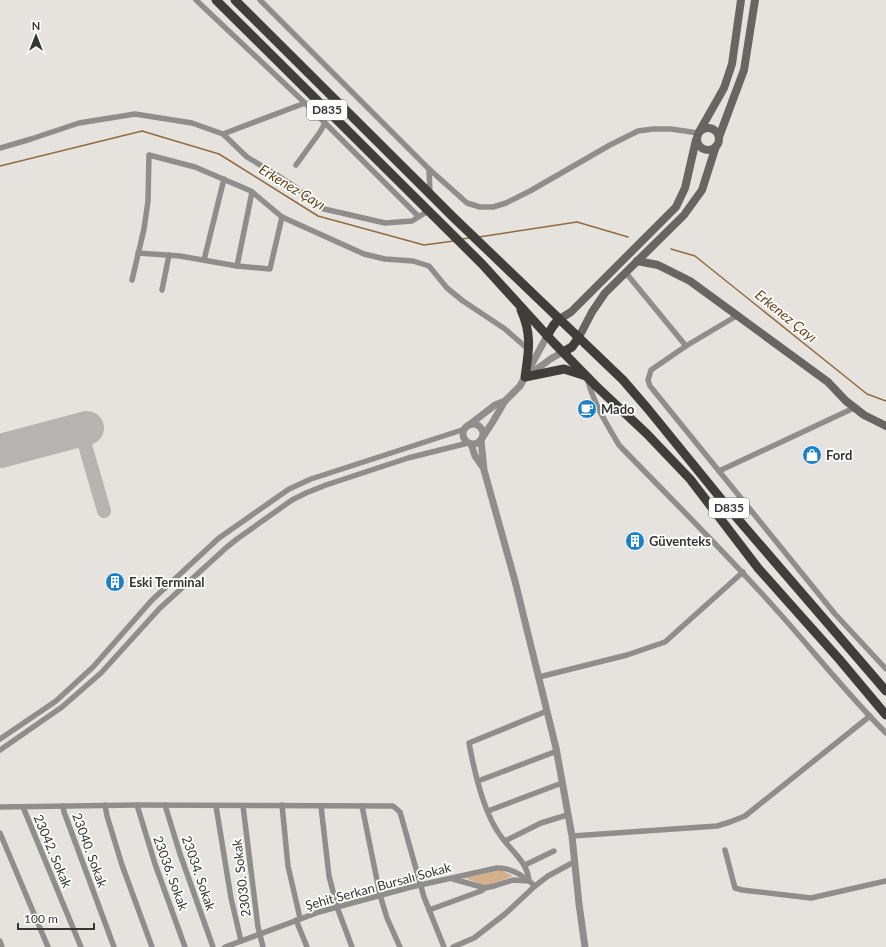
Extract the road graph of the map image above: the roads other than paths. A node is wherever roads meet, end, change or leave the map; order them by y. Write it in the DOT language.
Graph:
graph roads {
  1 [pos="196,0"];
  2 [pos="216,0"];
  3 [pos="235,0"];
  4 [pos="260,0"];
  5 [pos="741,0"];
  6 [pos="755,0"];
  7 [pos="305,103"];
  8 [pos="325,123"];
  9 [pos="223,134"];
  10 [pos="697,136"];
  11 [pos="719,137"];
  12 [pos="716,146"];
  13 [pos="0,148"];
  14 [pos="296,165"];
  15 [pos="429,169"];
  16 [pos="224,180"];
  17 [pos="252,192"];
  18 [pos="430,194"];
  19 [pos="428,211"];
  20 [pos="418,216"];
  21 [pos="282,217"];
  22 [pos="138,253"];
  23 [pos="170,255"];
  24 [pos="204,260"];
  25 [pos="637,262"];
  26 [pos="237,266"];
  27 [pos="626,273"];
  28 [pos="132,280"];
  29 [pos="162,290"];
  30 [pos="519,305"];
  31 [pos="738,315"];
  32 [pos="558,320"];
  33 [pos="547,336"];
  34 [pos="579,337"];
  35 [pos="686,346"];
  36 [pos="529,350"];
  37 [pos="563,352"];
  38 [pos="587,376"];
  39 [pos="525,377"];
  40 [pos="505,401"];
  41 [pos="856,407"];
  42 [pos="886,426"];
  43 [pos="467,427"];
  44 [pos="482,439"];
  45 [pos="470,443"];
  46 [pos="484,470"];
  47 [pos="719,471"];
  48 [pos="743,572"];
  49 [pos="148,605"];
  50 [pos="156,612"];
  51 [pos="886,669"];
  52 [pos="539,677"];
  53 [pos="886,691"];
  54 [pos="547,711"];
  55 [pos="886,715"];
  56 [pos="870,716"];
  57 [pos="886,734"];
  58 [pos="0,739"];
  59 [pos="0,750"];
  60 [pos="557,751"];
  61 [pos="478,780"];
  62 [pos="562,783"];
  63 [pos="105,805"];
  64 [pos="136,805"];
  65 [pos="165,805"];
  66 [pos="63,806"];
  67 [pos="216,806"];
  68 [pos="243,806"];
  69 [pos="282,806"];
  70 [pos="321,806"];
  71 [pos="362,806"];
  72 [pos="0,807"];
  73 [pos="23,807"];
  74 [pos="488,811"];
  75 [pos="567,815"];
  76 [pos="0,833"];
  77 [pos="572,836"];
  78 [pos="505,841"];
  79 [pos="725,850"];
  80 [pos="554,852"];
  81 [pos="574,862"];
  82 [pos="525,865"];
  83 [pos="451,878"];
  84 [pos="529,881"];
  85 [pos="886,881"];
  86 [pos="420,885"];
  87 [pos="535,886"];
  88 [pos="485,888"];
  89 [pos="380,895"];
  90 [pos="337,907"];
  91 [pos="429,910"];
  92 [pos="298,919"];
  93 [pos="259,934"];
  94 [pos="0,941"];
  95 [pos="241,941"];
  96 [pos="2,947"];
  97 [pos="48,947"];
  98 [pos="81,947"];
  99 [pos="114,947"];
  100 [pos="152,947"];
  101 [pos="185,947"];
  102 [pos="213,947"];
  103 [pos="225,947"];
  104 [pos="263,947"];
  105 [pos="307,947"];
  106 [pos="352,947"];
  107 [pos="400,947"];
  108 [pos="444,947"];
  109 [pos="453,947"];
  110 [pos="585,947"];
  1 -- 7 [label="street"];
  2 -- 19 [label="highway, D835"];
  3 -- 18 [label="highway, D835"];
  4 -- 15 [label="street"];
  5 -- 10 [label="main road"];
  6 -- 11 [label="main road"];
  7 -- 8 [label="street"];
  7 -- 9 [label="street"];
  8 -- 14 [label="street"];
  8 -- 20 [label="street"];
  9 -- 13 [label="street"];
  9 -- 20 [label="street"];
  10 -- 11 [label="main road"];
  10 -- 12 [label="main road"];
  10 -- 15 [label="street"];
  10 -- 32 [label="main road"];
  11 -- 12 [label="main road"];
  12 -- 25 [label="main road"];
  15 -- 18 [label="street"];
  16 -- 17 [label="street"];
  16 -- 22 [label="street"];
  16 -- 24 [label="street"];
  17 -- 21 [label="street"];
  17 -- 26 [label="street"];
  18 -- 32 [label="highway, D835"];
  19 -- 20 [label="street"];
  19 -- 30 [label="highway, D835"];
  21 -- 26 [label="street"];
  21 -- 36 [label="street"];
  22 -- 23 [label="street"];
  22 -- 28 [label="street"];
  23 -- 24 [label="street"];
  23 -- 29 [label="street"];
  24 -- 26 [label="street"];
  25 -- 27 [label="main road"];
  25 -- 31 [label="main road"];
  27 -- 34 [label="main road"];
  27 -- 35 [label="street"];
  30 -- 33 [label="highway, D835"];
  30 -- 36 [label="highway"];
  31 -- 35 [label="street"];
  31 -- 41 [label="main road"];
  32 -- 33 [label="highway"];
  32 -- 34 [label="highway, D835"];
  33 -- 37 [label="highway, D835"];
  33 -- 39 [label="street"];
  34 -- 37 [label="highway"];
  34 -- 53 [label="highway, D835"];
  35 -- 47 [label="street"];
  36 -- 39 [label="highway"];
  37 -- 38 [label="highway, D835"];
  37 -- 39 [label="street"];
  38 -- 39 [label="highway"];
  38 -- 48 [label="street"];
  38 -- 55 [label="highway, D835"];
  39 -- 40 [label="street"];
  40 -- 43 [label="street"];
  40 -- 44 [label="street"];
  41 -- 42 [label="main road"];
  41 -- 47 [label="street"];
  43 -- 44 [label="street"];
  43 -- 45 [label="street"];
  43 -- 49 [label="street"];
  44 -- 45 [label="street"];
  44 -- 46 [label="street"];
  45 -- 46 [label="street"];
  45 -- 50 [label="street"];
  46 -- 52 [label="street"];
  47 -- 51 [label="street"];
  48 -- 52 [label="street"];
  48 -- 56 [label="street"];
  49 -- 50 [label="street"];
  49 -- 58 [label="street"];
  50 -- 59 [label="street"];
  52 -- 54 [label="street"];
  54 -- 60 [label="street"];
  54 -- 61 [label="street"];
  56 -- 57 [label="street"];
  56 -- 77 [label="street"];
  60 -- 61 [label="street"];
  60 -- 62 [label="street"];
  61 -- 74 [label="street"];
  62 -- 74 [label="street"];
  62 -- 75 [label="street"];
  63 -- 64 [label="street"];
  63 -- 66 [label="street"];
  63 -- 100 [label="street"];
  64 -- 65 [label="street"];
  64 -- 101 [label="street, 23036. Sokak"];
  65 -- 67 [label="street"];
  65 -- 102 [label="street, 23034. Sokak"];
  66 -- 73 [label="street"];
  66 -- 99 [label="street, 23040. Sokak"];
  67 -- 68 [label="street"];
  67 -- 95 [label="street"];
  68 -- 69 [label="street"];
  68 -- 93 [label="street, 23030. Sokak"];
  69 -- 70 [label="street"];
  69 -- 92 [label="street"];
  70 -- 71 [label="street"];
  70 -- 90 [label="street"];
  71 -- 86 [label="street"];
  71 -- 89 [label="street"];
  72 -- 73 [label="street"];
  73 -- 98 [label="street, 23042. Sokak"];
  74 -- 78 [label="street"];
  75 -- 77 [label="street"];
  75 -- 78 [label="street"];
  76 -- 97 [label="street"];
  77 -- 81 [label="street"];
  78 -- 82 [label="street"];
  79 -- 85 [label="street"];
  80 -- 82 [label="street"];
  81 -- 87 [label="street"];
  81 -- 110 [label="street"];
  82 -- 84 [label="street"];
  83 -- 84 [label="street, Şehit Serkan Bursalı Sokak"];
  83 -- 86 [label="street, Şehit Serkan Bursalı Sokak"];
  83 -- 88 [label="street"];
  84 -- 87 [label="street, Şehit Serkan Bursalı Sokak"];
  84 -- 88 [label="street"];
  86 -- 89 [label="street, Şehit Serkan Bursalı Sokak"];
  86 -- 91 [label="street"];
  87 -- 109 [label="street"];
  88 -- 91 [label="street"];
  89 -- 90 [label="street, Şehit Serkan Bursalı Sokak"];
  89 -- 107 [label="street"];
  90 -- 92 [label="street, Şehit Serkan Bursalı Sokak"];
  90 -- 106 [label="street"];
  91 -- 108 [label="street"];
  92 -- 93 [label="street, Şehit Serkan Bursalı Sokak"];
  92 -- 105 [label="street"];
  93 -- 95 [label="street, Şehit Serkan Bursalı Sokak"];
  93 -- 104 [label="street, 23030. Sokak"];
  94 -- 96 [label="street"];
  95 -- 103 [label="street, Şehit Serkan Bursalı Sokak"];
}
